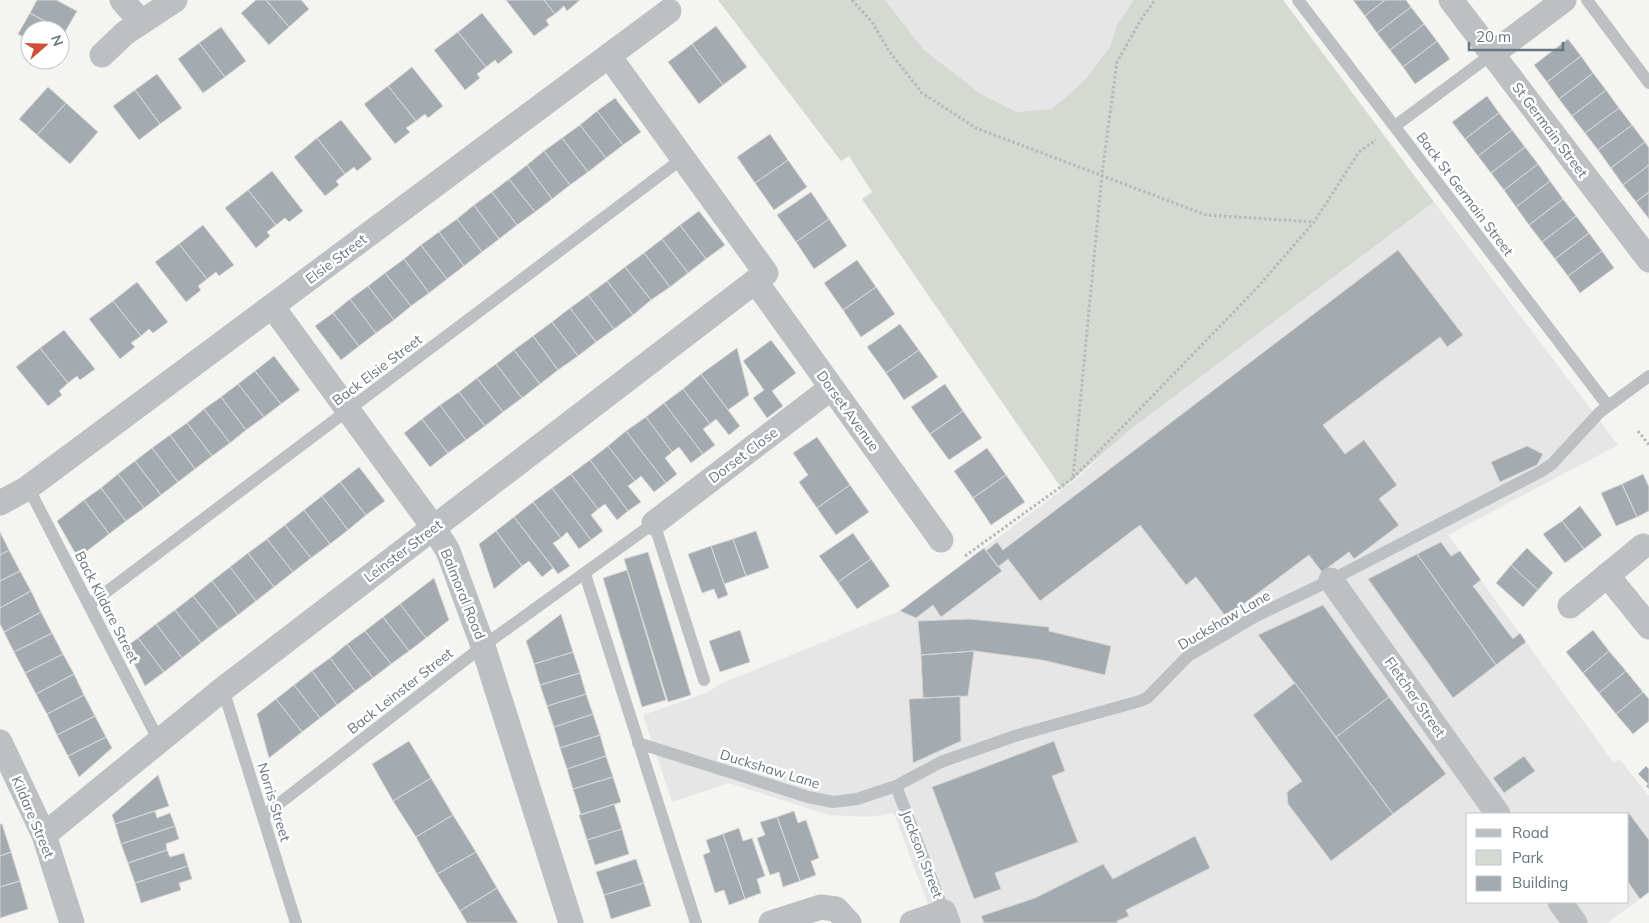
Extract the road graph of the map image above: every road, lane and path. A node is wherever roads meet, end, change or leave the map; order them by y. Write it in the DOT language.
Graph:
graph roads {
  1 [pos="122,0"];
  2 [pos="175,0"];
  3 [pos="852,0"];
  4 [pos="1156,0"];
  5 [pos="1298,0"];
  6 [pos="1452,0"];
  7 [pos="1564,0"];
  8 [pos="1587,0"];
  9 [pos="669,12"];
  10 [pos="141,22"];
  11 [pos="1492,54"];
  12 [pos="102,55"];
  13 [pos="609,56"];
  14 [pos="1649,83"];
  15 [pos="1395,126"];
  16 [pos="683,158"];
  17 [pos="1102,174"];
  18 [pos="1314,222"];
  19 [pos="1649,260"];
  20 [pos="761,277"];
  21 [pos="272,306"];
  22 [pos="1649,376"];
  23 [pos="831,388"];
  24 [pos="1608,406"];
  25 [pos="348,410"];
  26 [pos="1638,431"];
  27 [pos="1649,445"];
  28 [pos="1073,478"];
  29 [pos="28,487"];
  30 [pos="0,503"];
  31 [pos="654,523"];
  32 [pos="434,528"];
  33 [pos="941,540"];
  34 [pos="1643,546"];
  35 [pos="585,574"];
  36 [pos="1607,575"];
  37 [pos="1331,580"];
  38 [pos="89,605"];
  39 [pos="1570,606"];
  40 [pos="1649,627"];
  41 [pos="483,646"];
  42 [pos="704,680"];
  43 [pos="223,689"];
  44 [pos="159,741"];
  45 [pos="0,742"];
  46 [pos="638,743"];
  47 [pos="896,786"];
  48 [pos="1497,813"];
  49 [pos="263,816"];
  50 [pos="44,835"];
  51 [pos="1561,903"];
  52 [pos="946,918"];
  53 [pos="72,923"];
  54 [pos="296,923"];
  55 [pos="572,923"];
  56 [pos="696,923"];
  57 [pos="771,923"];
  58 [pos="850,923"];
  59 [pos="912,923"];
  60 [pos="1575,923"];
  1 -- 10 [label="street"];
  2 -- 10 [label="street"];
  3 -- 17 [label="path"];
  4 -- 17 [label="path"];
  5 -- 15 [label="lane, Back St Germain Street"];
  6 -- 11 [label="street, St Germain Street"];
  7 -- 11 [label="street"];
  8 -- 14 [label="lane"];
  9 -- 13 [label="street, Elsie Street"];
  10 -- 12 [label="street"];
  11 -- 15 [label="lane"];
  11 -- 19 [label="street, St Germain Street"];
  13 -- 16 [label="street, Dorset Avenue"];
  13 -- 21 [label="street, Elsie Street"];
  15 -- 18 [label="path"];
  15 -- 24 [label="lane, Back St Germain Street"];
  16 -- 20 [label="street, Dorset Avenue"];
  16 -- 25 [label="lane, Back Elsie Street"];
  17 -- 18 [label="path"];
  17 -- 28 [label="path"];
  18 -- 28 [label="path"];
  20 -- 23 [label="street, Dorset Avenue"];
  20 -- 32 [label="street, Leinster Street"];
  21 -- 25 [label="street, Balmoral Road"];
  21 -- 29 [label="street, Elsie Street"];
  22 -- 24 [label="lane, Duckshaw Lane"];
  23 -- 31 [label="street, Dorset Close"];
  23 -- 33 [label="street, Dorset Avenue"];
  24 -- 37 [label="lane, Duckshaw Lane"];
  25 -- 32 [label="street, Balmoral Road"];
  25 -- 38 [label="lane, Back Elsie Street"];
  26 -- 27 [label="path"];
  28 -- 33 [label="path"];
  29 -- 30 [label="street, Elsie Street"];
  29 -- 38 [label="lane, Back Kildare Street"];
  31 -- 35 [label="lane, Back Leinster Street"];
  31 -- 42 [label="lane"];
  32 -- 41 [label="street, Balmoral Road"];
  32 -- 43 [label="street, Leinster Street"];
  34 -- 36 [label="street"];
  35 -- 41 [label="lane, Back Leinster Street"];
  35 -- 46 [label="lane"];
  36 -- 39 [label="street"];
  36 -- 40 [label="street"];
  37 -- 47 [label="lane, Duckshaw Lane"];
  37 -- 48 [label="street, Fletcher Street"];
  38 -- 44 [label="lane, Back Kildare Street"];
  41 -- 49 [label="lane, Back Leinster Street"];
  41 -- 55 [label="street, Balmoral Road"];
  43 -- 44 [label="street, Leinster Street"];
  43 -- 49 [label="lane, Norris Street"];
  44 -- 50 [label="street, Leinster Street"];
  45 -- 50 [label="street, Kildare Street"];
  46 -- 47 [label="lane, Duckshaw Lane"];
  46 -- 56 [label="lane"];
  47 -- 52 [label="lane, Jackson Street"];
  49 -- 54 [label="lane, Norris Street"];
  50 -- 53 [label="street, Kildare Street"];
  51 -- 60 [label="street"];
  52 -- 59 [label="street"];
  57 -- 58 [label="street"];
}
